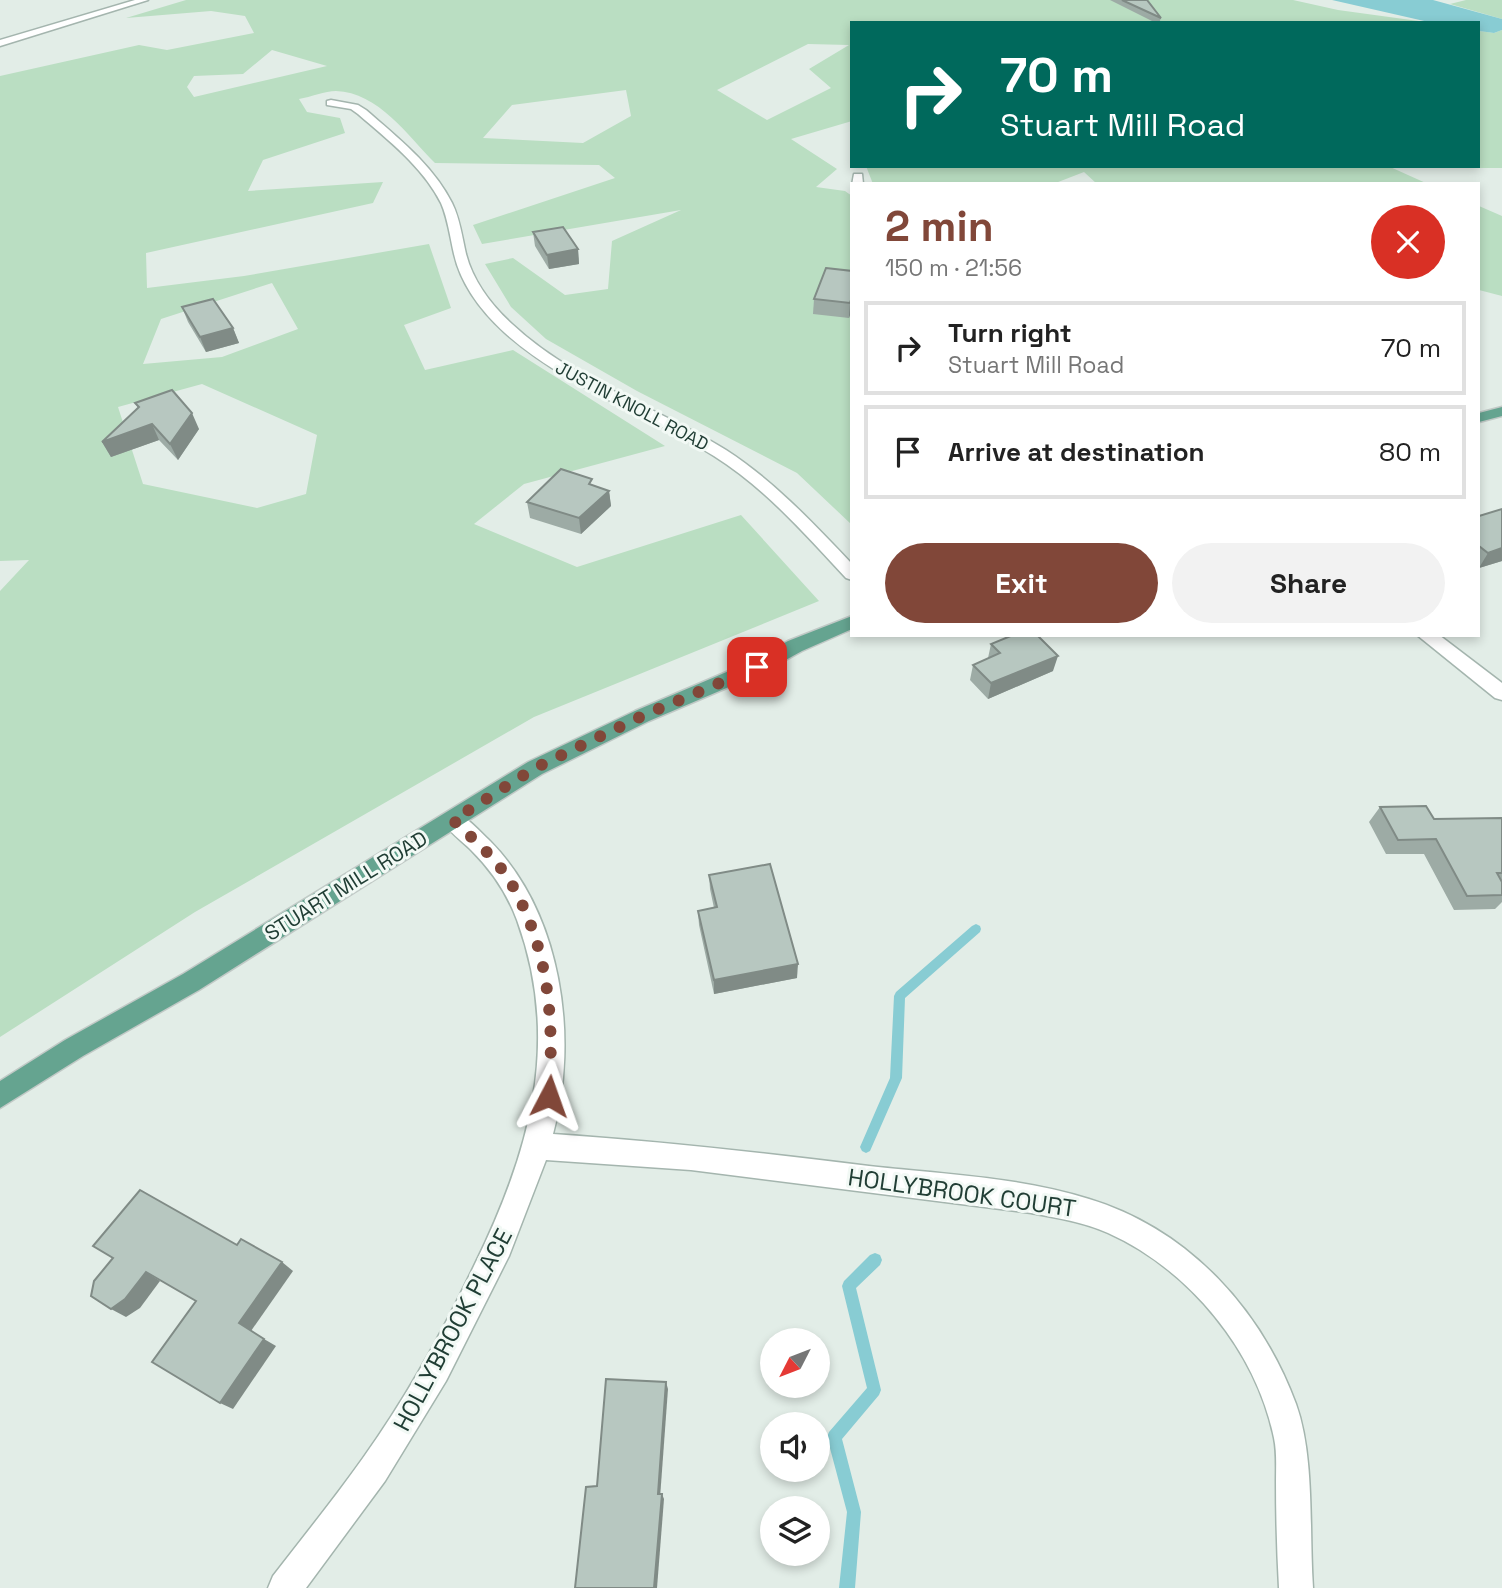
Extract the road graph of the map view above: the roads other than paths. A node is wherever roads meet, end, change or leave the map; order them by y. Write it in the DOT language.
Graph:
graph roads {
  1 [pos="144,0"];
  2 [pos="0,43"];
  3 [pos="331,103"];
  4 [pos="1502,411"];
  5 [pos="1480,418"];
  6 [pos="850,572"];
  7 [pos="850,623"];
  8 [pos="1429,637"];
  9 [pos="1502,693"];
  10 [pos="453,820"];
  11 [pos="0,1096"];
  12 [pos="538,1146"];
  13 [pos="285,1588"];
  14 [pos="1296,1588"];
  1 -- 2 [label="street"];
  3 -- 6 [label="street, JUSTIN KNOLL ROAD"];
  4 -- 5 [label="main road"];
  7 -- 10 [label="main road, STUART MILL ROAD"];
  8 -- 9 [label="street"];
  10 -- 11 [label="main road, STUART MILL ROAD"];
  10 -- 12 [label="street, HOLLYBROOK PLACE"];
  12 -- 13 [label="street, HOLLYBROOK PLACE"];
  12 -- 14 [label="street, HOLLYBROOK COURT"];
}
